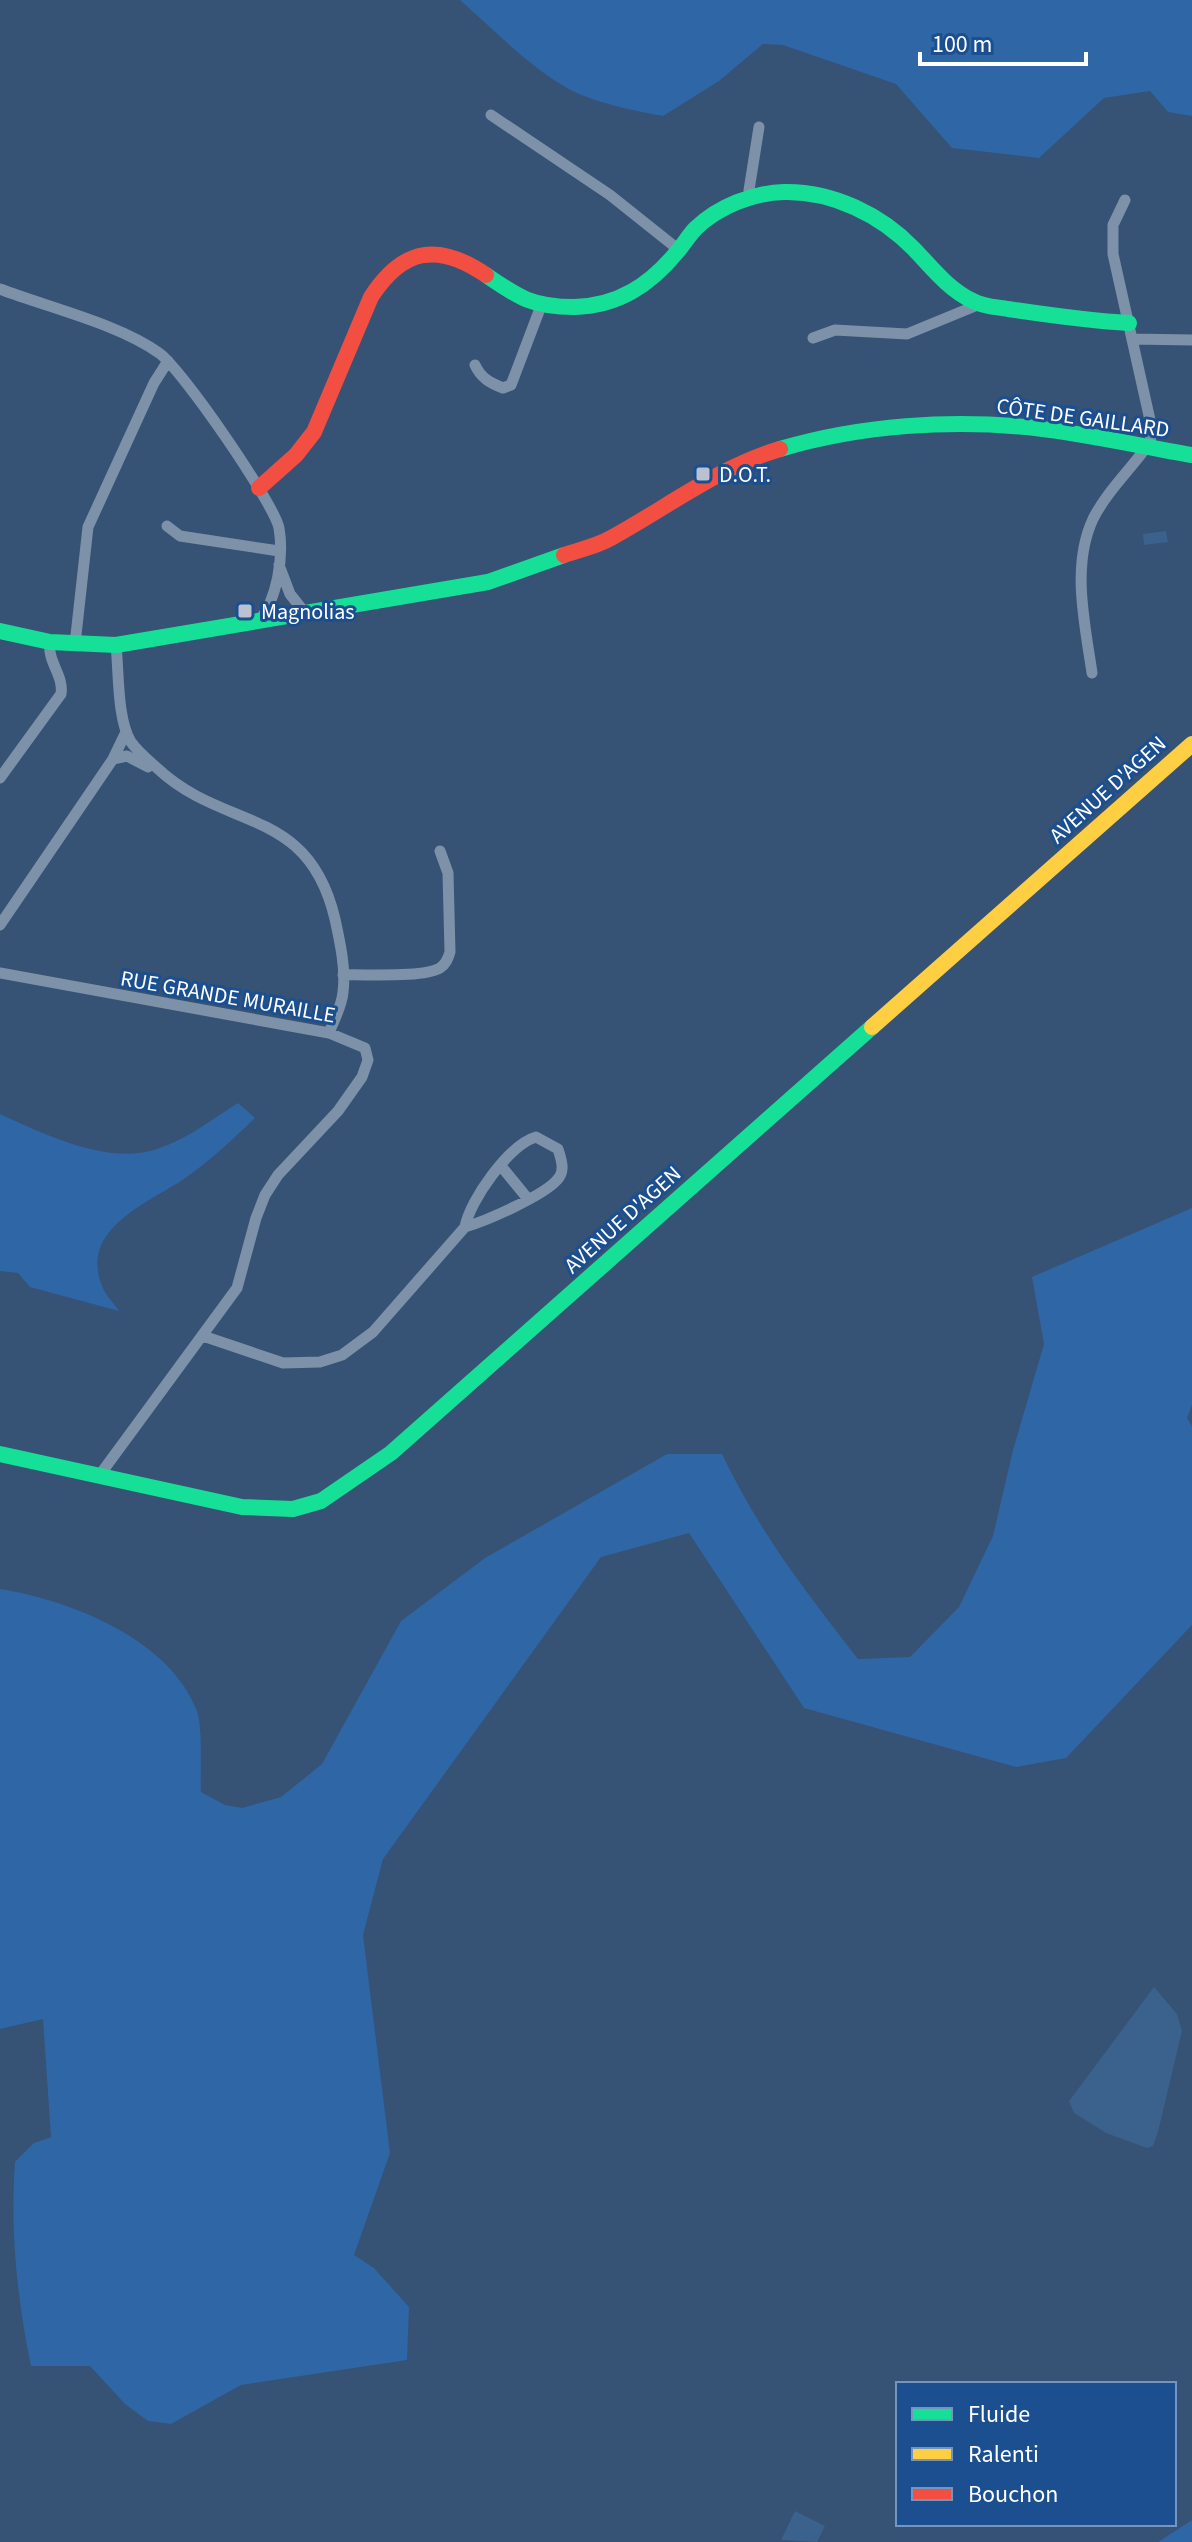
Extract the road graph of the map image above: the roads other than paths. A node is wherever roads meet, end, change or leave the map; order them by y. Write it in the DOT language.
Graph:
graph roads {
  1 [pos="491,115"];
  2 [pos="759,127"];
  3 [pos="751,198"];
  4 [pos="1125,200"];
  5 [pos="679,250"];
  6 [pos="0,289"];
  7 [pos="981,304"];
  8 [pos="541,306"];
  9 [pos="1131,331"];
  10 [pos="813,338"];
  11 [pos="1192,340"];
  12 [pos="168,361"];
  13 [pos="475,365"];
  14 [pos="1147,449"];
  15 [pos="1192,455"];
  16 [pos="259,488"];
  17 [pos="167,526"];
  18 [pos="279,557"];
  19 [pos="305,613"];
  20 [pos="258,622"];
  21 [pos="0,631"];
  22 [pos="50,642"];
  23 [pos="75,644"];
  24 [pos="116,645"];
  25 [pos="1092,673"];
  26 [pos="126,732"];
  27 [pos="1192,744"];
  28 [pos="113,759"];
  29 [pos="0,778"];
  30 [pos="172,782"];
  31 [pos="440,851"];
  32 [pos="0,925"];
  33 [pos="2,970"];
  34 [pos="343,975"];
  35 [pos="329,1033"];
  36 [pos="501,1166"];
  37 [pos="528,1199"];
  38 [pos="465,1227"];
  39 [pos="203,1336"];
  40 [pos="0,1454"];
  41 [pos="99,1476"];
  1 -- 5 [label="street"];
  2 -- 3 [label="street"];
  3 -- 5 [label="street"];
  3 -- 7 [label="street"];
  4 -- 9 [label="street"];
  5 -- 8 [label="street"];
  6 -- 12 [label="street"];
  7 -- 9 [label="street"];
  7 -- 10 [label="street"];
  8 -- 13 [label="street"];
  8 -- 16 [label="street"];
  9 -- 11 [label="street"];
  9 -- 14 [label="street"];
  12 -- 16 [label="street"];
  12 -- 23 [label="street"];
  14 -- 15 [label="street, CÔTE DE GAILLARD"];
  14 -- 19 [label="street, CÔTE DE GAILLARD"];
  14 -- 25 [label="street"];
  16 -- 18 [label="street"];
  17 -- 18 [label="street"];
  18 -- 19 [label="street"];
  18 -- 20 [label="street"];
  19 -- 20 [label="street, CÔTE DE GAILLARD"];
  20 -- 24 [label="street, CÔTE DE GAILLARD"];
  21 -- 22 [label="street, CÔTE DE GAILLARD"];
  22 -- 23 [label="street, CÔTE DE GAILLARD"];
  22 -- 29 [label="street"];
  23 -- 24 [label="street, CÔTE DE GAILLARD"];
  24 -- 26 [label="street"];
  26 -- 28 [label="street"];
  26 -- 30 [label="street"];
  27 -- 41 [label="street, AVENUE D'AGEN"];
  28 -- 30 [label="street"];
  28 -- 32 [label="street"];
  30 -- 34 [label="street"];
  31 -- 34 [label="street"];
  33 -- 35 [label="street, RUE GRANDE MURAILLE"];
  34 -- 35 [label="street"];
  35 -- 39 [label="street, RUE GRANDE MURAILLE"];
  36 -- 37 [label="street"];
  36 -- 37 [label="street"];
  36 -- 38 [label="street"];
  37 -- 38 [label="street"];
  38 -- 39 [label="street"];
  39 -- 41 [label="street, RUE GRANDE MURAILLE"];
  40 -- 41 [label="street, AVENUE D'AGEN"];
}
